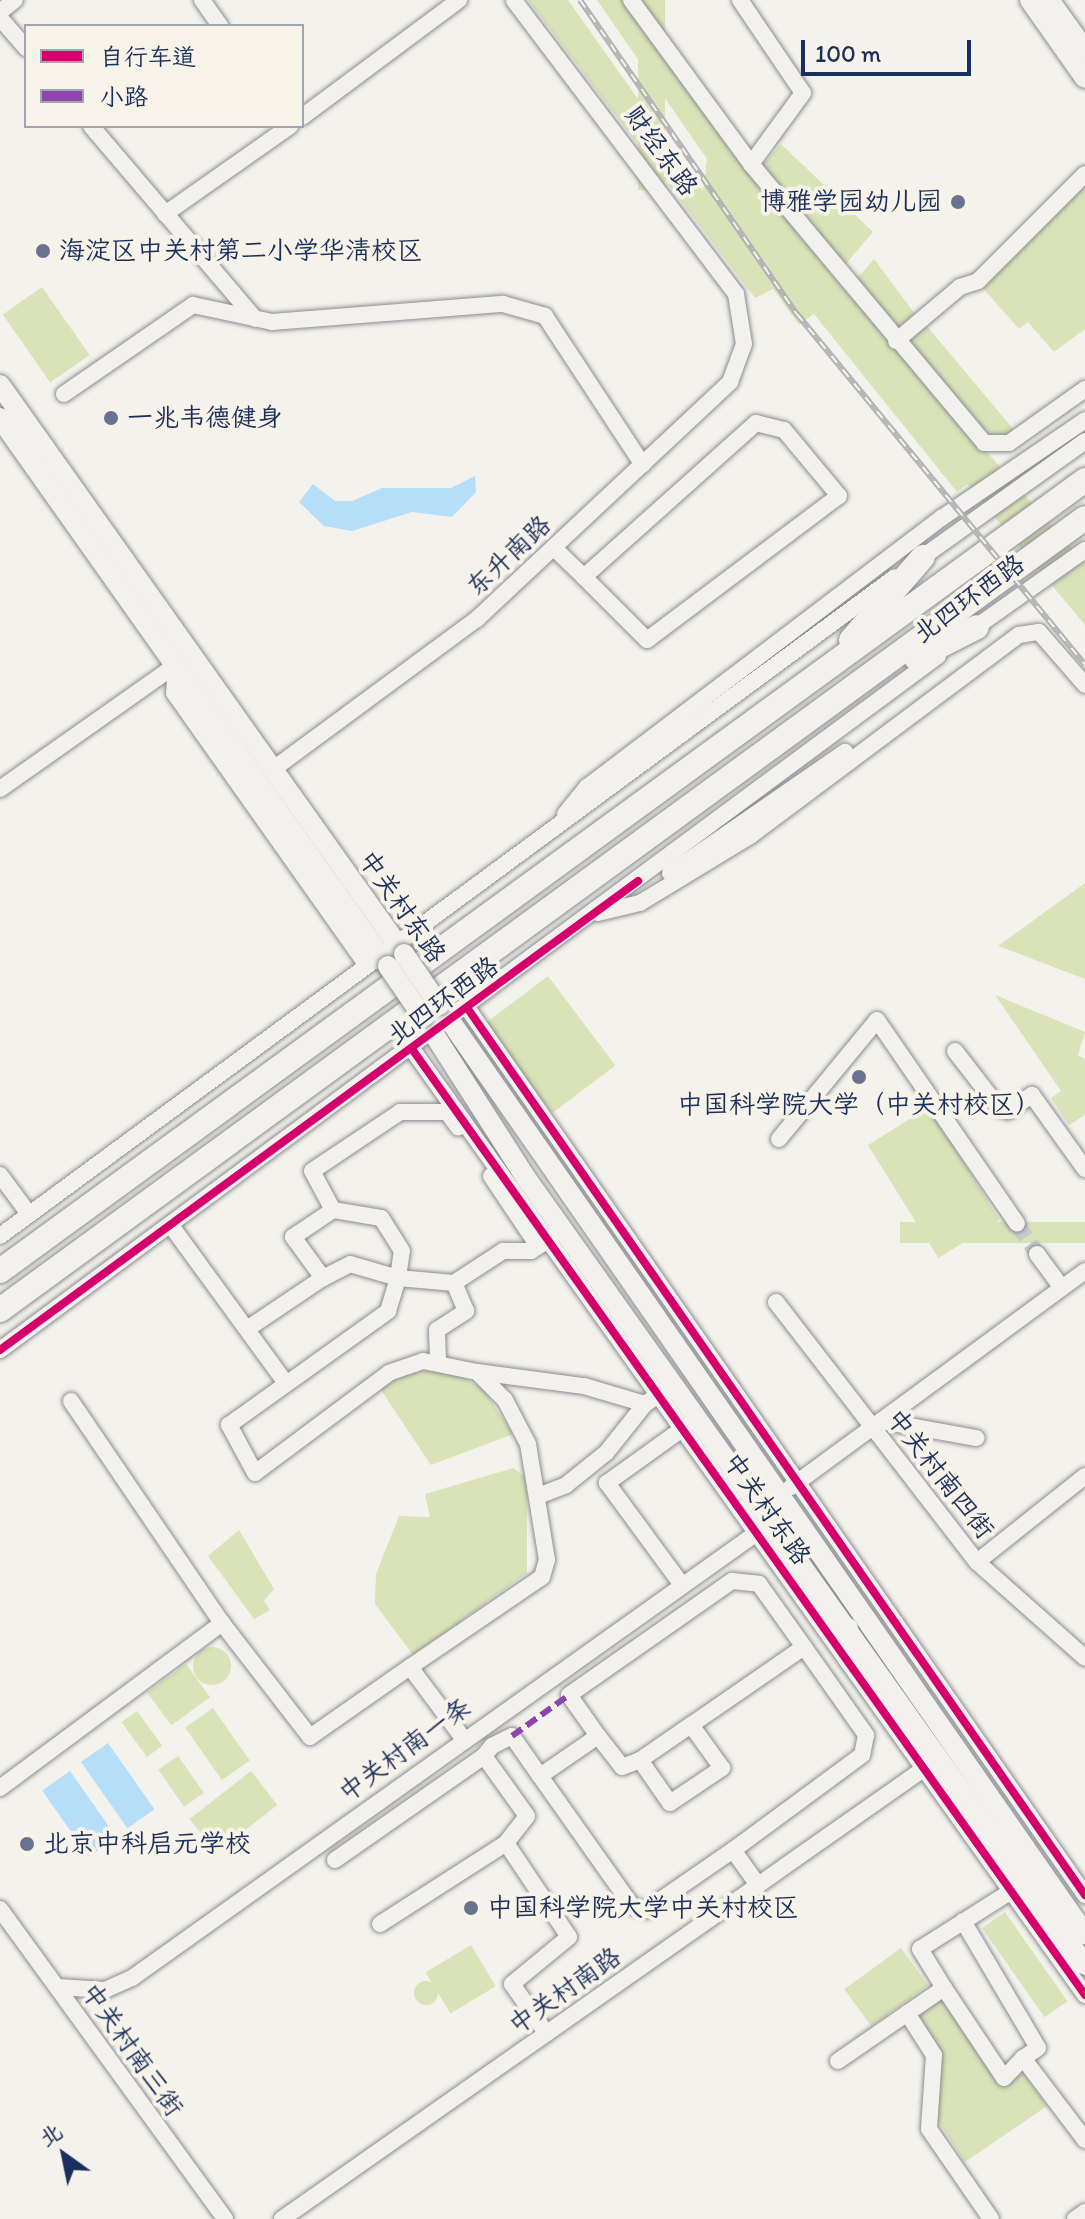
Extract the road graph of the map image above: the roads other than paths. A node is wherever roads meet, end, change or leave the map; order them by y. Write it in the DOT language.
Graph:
graph roads {
  1 [pos="15,0"];
  2 [pos="202,0"];
  3 [pos="459,0"];
  4 [pos="514,0"];
  5 [pos="631,0"];
  6 [pos="740,0"];
  7 [pos="1030,0"];
  8 [pos="1049,0"];
  9 [pos="0,12"];
  10 [pos="0,18"];
  11 [pos="219,24"];
  12 [pos="24,46"];
  13 [pos="1085,50"];
  14 [pos="1085,78"];
  15 [pos="304,116"];
  16 [pos="93,128"];
  17 [pos="287,128"];
  18 [pos="751,164"];
  19 [pos="1085,174"];
  20 [pos="165,214"];
  21 [pos="255,319"];
  22 [pos="896,341"];
  23 [pos="744,344"];
  24 [pos="0,385"];
  25 [pos="1085,389"];
  26 [pos="64,394"];
  27 [pos="0,418"];
  28 [pos="1085,420"];
  29 [pos="1085,441"];
  30 [pos="643,465"];
  31 [pos="1085,480"];
  32 [pos="1085,518"];
  33 [pos="554,548"];
  34 [pos="1085,550"];
  35 [pos="923,557"];
  36 [pos="584,577"];
  37 [pos="977,627"];
  38 [pos="176,665"];
  39 [pos="821,675"];
  40 [pos="949,685"];
  41 [pos="1085,685"];
  42 [pos="853,690"];
  43 [pos="272,770"];
  44 [pos="0,789"];
  45 [pos="548,835"];
  46 [pos="638,881"];
  47 [pos="594,914"];
  48 [pos="388,957"];
  49 [pos="468,1009"];
  50 [pos="436,1020"];
  51 [pos="412,1049"];
  52 [pos="955,1051"];
  53 [pos="779,1139"];
  54 [pos="1085,1169"];
  55 [pos="0,1175"];
  56 [pos="333,1210"];
  57 [pos="29,1214"];
  58 [pos="1017,1224"];
  59 [pos="172,1227"];
  60 [pos="0,1236"];
  61 [pos="545,1242"];
  62 [pos="1037,1254"];
  63 [pos="0,1271"];
  64 [pos="1085,1271"];
  65 [pos="323,1278"];
  66 [pos="398,1278"];
  67 [pos="454,1283"];
  68 [pos="1062,1288"];
  69 [pos="776,1302"];
  70 [pos="0,1310"];
  71 [pos="247,1329"];
  72 [pos="0,1350"];
  73 [pos="438,1360"];
  74 [pos="477,1372"];
  75 [pos="285,1382"];
  76 [pos="668,1388"];
  77 [pos="71,1401"];
  78 [pos="645,1404"];
  79 [pos="877,1424"];
  80 [pos="685,1427"];
  81 [pos="976,1438"];
  82 [pos="1085,1476"];
  83 [pos="798,1482"];
  84 [pos="538,1496"];
  85 [pos="777,1497"];
  86 [pos="766,1526"];
  87 [pos="977,1562"];
  88 [pos="682,1585"];
  89 [pos="222,1623"];
  90 [pos="848,1628"];
  91 [pos="804,1647"];
  92 [pos="1085,1658"];
  93 [pos="848,1659"];
  94 [pos="410,1667"];
  95 [pos="691,1725"];
  96 [pos="466,1736"];
  97 [pos="598,1736"];
  98 [pos="488,1751"];
  99 [pos="939,1758"];
  100 [pos="640,1760"];
  101 [pos="540,1776"];
  102 [pos="0,1788"];
  103 [pos="506,1843"];
  104 [pos="733,1850"];
  105 [pos="335,1860"];
  106 [pos="758,1885"];
  107 [pos="1019,1886"];
  108 [pos="1085,1895"];
  109 [pos="0,1909"];
  110 [pos="963,1921"];
  111 [pos="380,1924"];
  112 [pos="1085,1934"];
  113 [pos="1085,1965"];
  114 [pos="58,1987"];
  115 [pos="944,1988"];
  116 [pos="1085,1995"];
  117 [pos="907,2013"];
  118 [pos="546,2033"];
  119 [pos="1023,2058"];
  120 [pos="838,2061"];
  121 [pos="1085,2140"];
  122 [pos="1085,2212"];
  123 [pos="225,2219"];
  124 [pos="282,2219"];
  125 [pos="991,2219"];
  126 [pos="1075,2219"];
  1 -- 9 [label="street"];
  2 -- 11 [label="street"];
  3 -- 15 [label="street"];
  4 -- 23 [label="street, 财经东路"];
  5 -- 18 [label="street"];
  6 -- 18 [label="street"];
  7 -- 14 [label="main road"];
  8 -- 13 [label="main road"];
  10 -- 12 [label="street"];
  16 -- 20 [label="street"];
  17 -- 20 [label="street"];
  18 -- 22 [label="street"];
  19 -- 22 [label="street"];
  20 -- 21 [label="street"];
  21 -- 26 [label="street"];
  21 -- 30 [label="street"];
  22 -- 25 [label="street"];
  23 -- 30 [label="street, 东升南路"];
  24 -- 43 [label="main road, 中关村东路"];
  27 -- 38 [label="main road, 中关村东路"];
  28 -- 45 [label="street"];
  29 -- 35 [label="street"];
  30 -- 33 [label="street, 东升南路"];
  31 -- 39 [label="highway, 北四环西路"];
  32 -- 42 [label="highway, 北四环西路"];
  33 -- 36 [label="street"];
  33 -- 43 [label="street, 东升南路"];
  34 -- 37 [label="street, 北四环西路"];
  35 -- 39 [label="highway"];
  35 -- 45 [label="street"];
  36 -- 36 [label="street"];
  37 -- 42 [label="highway"];
  37 -- 46 [label="street, 北四环西路"];
  38 -- 44 [label="street"];
  38 -- 48 [label="main road, 中关村东路"];
  39 -- 63 [label="highway, 北四环西路"];
  40 -- 41 [label="street"];
  40 -- 46 [label="street"];
  40 -- 47 [label="street"];
  42 -- 70 [label="highway, 北四环西路"];
  43 -- 48 [label="main road, 中关村东路"];
  45 -- 48 [label="street"];
  46 -- 47 [label="street, 北四环西路"];
  47 -- 49 [label="street, 北四环西路"];
  48 -- 50 [label="main road, 中关村东路, bridge"];
  48 -- 57 [label="street"];
  49 -- 50 [label="street, 北四环西路"];
  49 -- 83 [label="street, 中关村东路"];
  50 -- 51 [label="street, 北四环西路"];
  50 -- 76 [label="main road, 中关村东路"];
  50 -- 85 [label="main road, 中关村东路"];
  51 -- 59 [label="street, 北四环西路"];
  51 -- 61 [label="street, 中关村东路"];
  52 -- 54 [label="street"];
  53 -- 58 [label="street"];
  55 -- 57 [label="street"];
  56 -- 61 [label="street"];
  56 -- 65 [label="street"];
  56 -- 66 [label="street"];
  57 -- 60 [label="street"];
  59 -- 71 [label="street"];
  59 -- 72 [label="street, 北四环西路"];
  61 -- 67 [label="street"];
  61 -- 76 [label="street, 中关村东路"];
  62 -- 68 [label="street"];
  64 -- 68 [label="street"];
  65 -- 66 [label="street"];
  65 -- 71 [label="street"];
  66 -- 67 [label="street"];
  66 -- 75 [label="street"];
  67 -- 73 [label="street"];
  68 -- 79 [label="street"];
  69 -- 79 [label="street, 中关村南四街"];
  71 -- 75 [label="street"];
  73 -- 74 [label="street"];
  73 -- 75 [label="street"];
  74 -- 78 [label="street"];
  74 -- 84 [label="street"];
  76 -- 78 [label="street"];
  76 -- 80 [label="street, 中关村东路"];
  76 -- 86 [label="main road, 中关村东路"];
  77 -- 89 [label="street"];
  78 -- 84 [label="street"];
  79 -- 81 [label="street"];
  79 -- 83 [label="street"];
  79 -- 87 [label="street, 中关村南四街"];
  80 -- 86 [label="street, 中关村东路"];
  80 -- 88 [label="street"];
  82 -- 87 [label="street"];
  83 -- 85 [label="street"];
  83 -- 108 [label="street, 中关村东路"];
  84 -- 94 [label="street"];
  85 -- 99 [label="main road, 中关村东路"];
  86 -- 88 [label="street, 中关村南一条"];
  86 -- 90 [label="main road, 中关村东路"];
  86 -- 93 [label="street, 中关村东路"];
  87 -- 92 [label="street, 中关村南四街"];
  88 -- 96 [label="street, 中关村南一条"];
  89 -- 94 [label="street"];
  89 -- 102 [label="street"];
  90 -- 93 [label="main road"];
  90 -- 99 [label="main road, 中关村东路"];
  91 -- 95 [label="street"];
  91 -- 97 [label="street"];
  91 -- 104 [label="street"];
  93 -- 99 [label="street, 中关村东路"];
  94 -- 96 [label="street"];
  95 -- 100 [label="street"];
  95 -- 100 [label="street"];
  96 -- 98 [label="street"];
  96 -- 114 [label="street, 中关村南一条"];
  97 -- 100 [label="street"];
  97 -- 101 [label="street"];
  98 -- 101 [label="street"];
  98 -- 103 [label="street"];
  98 -- 105 [label="street"];
  99 -- 106 [label="street, 中关村南路"];
  99 -- 107 [label="main road, 中关村东路"];
  99 -- 112 [label="main road, 中关村东路"];
  101 -- 104 [label="street"];
  103 -- 111 [label="street"];
  103 -- 118 [label="street"];
  104 -- 106 [label="street"];
  106 -- 118 [label="street, 中关村南路"];
  107 -- 110 [label="street"];
  107 -- 113 [label="main road, 中关村东路"];
  107 -- 116 [label="street, 中关村东路"];
  109 -- 114 [label="street, 中关村南三街"];
  110 -- 115 [label="street"];
  110 -- 119 [label="street"];
  114 -- 123 [label="street, 中关村南三街"];
  115 -- 117 [label="street"];
  115 -- 119 [label="street"];
  117 -- 120 [label="street"];
  117 -- 125 [label="street"];
  118 -- 124 [label="street, 中关村南路"];
  119 -- 121 [label="street"];
  122 -- 126 [label="street"];
}
